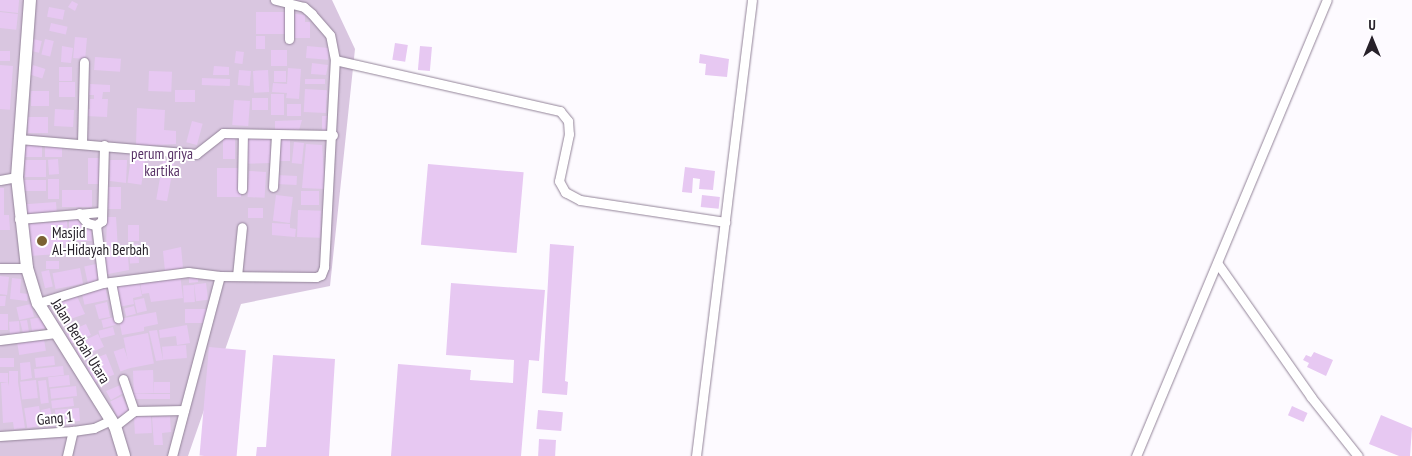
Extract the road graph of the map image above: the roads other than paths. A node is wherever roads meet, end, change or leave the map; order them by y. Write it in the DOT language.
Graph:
graph roads {
  1 [pos="30,0"];
  2 [pos="275,0"];
  3 [pos="752,0"];
  4 [pos="1328,0"];
  5 [pos="289,4"];
  6 [pos="289,39"];
  7 [pos="335,60"];
  8 [pos="84,62"];
  9 [pos="243,134"];
  10 [pos="276,135"];
  11 [pos="333,135"];
  12 [pos="19,138"];
  13 [pos="82,143"];
  14 [pos="104,145"];
  15 [pos="17,177"];
  16 [pos="0,180"];
  17 [pos="273,187"];
  18 [pos="242,189"];
  19 [pos="101,212"];
  20 [pos="79,213"];
  21 [pos="19,219"];
  22 [pos="724,222"];
  23 [pos="96,225"];
  24 [pos="242,227"];
  25 [pos="1218,264"];
  26 [pos="0,268"];
  27 [pos="27,268"];
  28 [pos="220,276"];
  29 [pos="237,276"];
  30 [pos="107,282"];
  31 [pos="38,302"];
  32 [pos="118,318"];
  33 [pos="56,332"];
  34 [pos="0,340"];
  35 [pos="123,379"];
  36 [pos="184,410"];
  37 [pos="134,411"];
  38 [pos="113,423"];
  39 [pos="74,431"];
  40 [pos="0,436"];
  41 [pos="66,456"];
  42 [pos="124,456"];
  43 [pos="172,456"];
  44 [pos="696,456"];
  45 [pos="1136,456"];
  46 [pos="1358,456"];
  1 -- 12 [label="main road, Jalan Berbah Utara"];
  2 -- 5 [label="street"];
  3 -- 22 [label="street"];
  4 -- 25 [label="street"];
  5 -- 6 [label="street"];
  5 -- 7 [label="street"];
  7 -- 11 [label="street"];
  7 -- 22 [label="street"];
  8 -- 13 [label="street"];
  9 -- 10 [label="street"];
  9 -- 14 [label="street"];
  9 -- 18 [label="street"];
  10 -- 11 [label="street"];
  10 -- 17 [label="street"];
  11 -- 29 [label="street"];
  12 -- 13 [label="street"];
  12 -- 15 [label="main road, Jalan Berbah Utara"];
  13 -- 14 [label="street"];
  14 -- 19 [label="street"];
  15 -- 16 [label="street"];
  15 -- 21 [label="main road, Jalan Berbah Utara"];
  19 -- 20 [label="street"];
  19 -- 23 [label="street"];
  20 -- 21 [label="street"];
  20 -- 23 [label="street"];
  21 -- 27 [label="main road, Jalan Berbah Utara"];
  22 -- 44 [label="street"];
  23 -- 30 [label="street"];
  24 -- 29 [label="street"];
  25 -- 45 [label="street"];
  25 -- 46 [label="street"];
  26 -- 27 [label="street"];
  27 -- 31 [label="main road, Jalan Berbah Utara"];
  28 -- 29 [label="street"];
  28 -- 30 [label="street"];
  28 -- 36 [label="street"];
  30 -- 31 [label="street"];
  30 -- 32 [label="street"];
  31 -- 33 [label="main road, Jalan Berbah Utara"];
  33 -- 34 [label="street"];
  33 -- 38 [label="main road, Jalan Berbah Utara"];
  35 -- 37 [label="street"];
  36 -- 37 [label="street"];
  36 -- 43 [label="street"];
  37 -- 38 [label="street, Gang 1"];
  38 -- 39 [label="street, Gang 1"];
  38 -- 42 [label="main road, Jalan Berbah Utara"];
  39 -- 40 [label="street, Gang 1"];
  39 -- 41 [label="street"];
}
